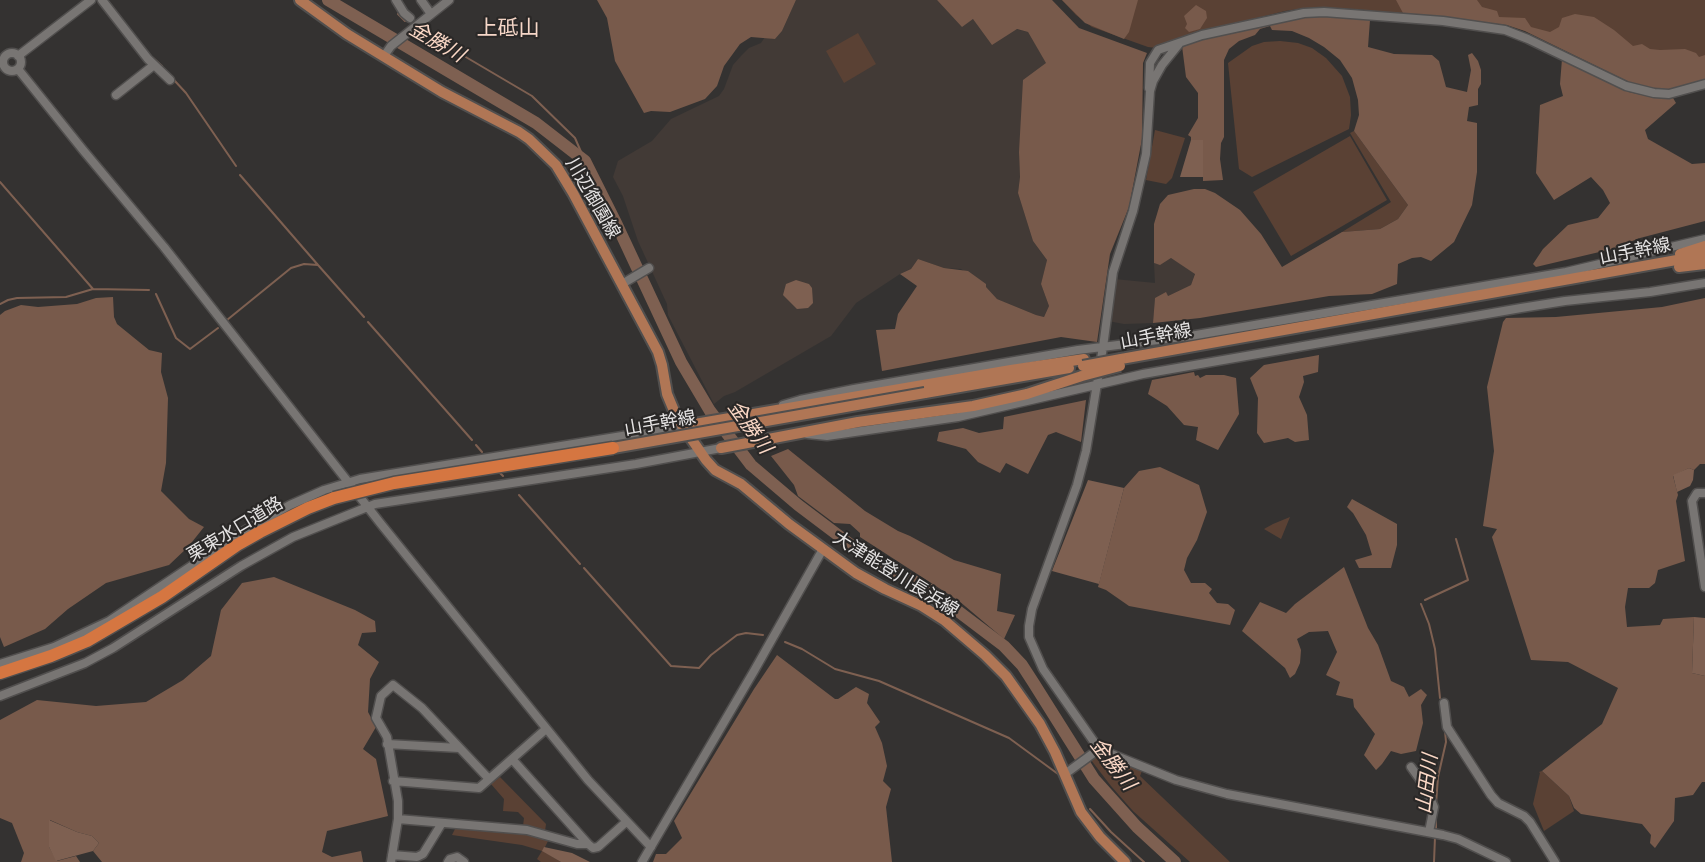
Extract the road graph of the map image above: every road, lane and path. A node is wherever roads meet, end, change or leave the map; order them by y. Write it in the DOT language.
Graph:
graph roads {
  1 [pos="91,0"];
  2 [pos="102,0"];
  3 [pos="300,0"];
  4 [pos="396,0"];
  5 [pos="421,0"];
  6 [pos="449,0"];
  7 [pos="431,14"];
  8 [pos="410,18"];
  9 [pos="0,47"];
  10 [pos="385,54"];
  11 [pos="7,55"];
  12 [pos="18,56"];
  13 [pos="154,65"];
  14 [pos="18,69"];
  15 [pos="2,70"];
  16 [pos="170,80"];
  17 [pos="1705,84"];
  18 [pos="116,95"];
  19 [pos="1705,240"];
  20 [pos="1705,246"];
  21 [pos="1705,255"];
  22 [pos="1705,264"];
  23 [pos="649,268"];
  24 [pos="1625,269"];
  25 [pos="1571,280"];
  26 [pos="1705,283"];
  27 [pos="622,284"];
  28 [pos="1201,345"];
  29 [pos="1103,347"];
  30 [pos="1121,360"];
  31 [pos="1083,367"];
  32 [pos="1096,384"];
  33 [pos="763,412"];
  34 [pos="683,426"];
  35 [pos="796,434"];
  36 [pos="613,448"];
  37 [pos="721,448"];
  38 [pos="701,453"];
  39 [pos="349,483"];
  40 [pos="1705,493"];
  41 [pos="368,507"];
  42 [pos="823,549"];
  43 [pos="1705,587"];
  44 [pos="0,664"];
  45 [pos="0,673"];
  46 [pos="0,696"];
  47 [pos="1444,703"];
  48 [pos="546,729"];
  49 [pos="387,744"];
  50 [pos="459,748"];
  51 [pos="1096,751"];
  52 [pos="512,759"];
  53 [pos="1411,768"];
  54 [pos="1067,773"];
  55 [pos="489,779"];
  56 [pos="393,781"];
  57 [pos="398,819"];
  58 [pos="626,822"];
  59 [pos="442,823"];
  60 [pos="1430,832"];
  61 [pos="588,844"];
  62 [pos="651,847"];
  63 [pos="392,858"];
  64 [pos="448,862"];
  65 [pos="464,862"];
  66 [pos="642,862"];
  67 [pos="1125,862"];
  68 [pos="1506,862"];
  69 [pos="1555,862"];
  1 -- 12 [label="street"];
  2 -- 13 [label="street"];
  3 -- 10 [label="main road, 川辺御園線"];
  4 -- 8 [label="street"];
  5 -- 7 [label="street"];
  6 -- 7 [label="street"];
  7 -- 10 [label="street"];
  9 -- 11 [label="street"];
  10 -- 27 [label="main road, 川辺御園線"];
  11 -- 12 [label="street"];
  11 -- 15 [label="street"];
  12 -- 14 [label="street"];
  13 -- 16 [label="street"];
  13 -- 18 [label="street"];
  14 -- 15 [label="street"];
  14 -- 39 [label="street"];
  17 -- 29 [label="street"];
  19 -- 29 [label="street"];
  20 -- 24 [label="main road"];
  21 -- 24 [label="main road, 山手幹線"];
  22 -- 25 [label="main road"];
  23 -- 27 [label="street"];
  24 -- 25 [label="main road, 山手幹線"];
  25 -- 28 [label="main road, 山手幹線"];
  26 -- 32 [label="street"];
  27 -- 34 [label="main road, 川辺御園線"];
  28 -- 30 [label="main road"];
  28 -- 30 [label="main road, 山手幹線"];
  29 -- 32 [label="street"];
  29 -- 33 [label="street"];
  30 -- 31 [label="main road, 山手幹線, bridge"];
  31 -- 33 [label="main road"];
  31 -- 35 [label="main road"];
  31 -- 36 [label="main road, 山手幹線, bridge"];
  32 -- 35 [label="street"];
  32 -- 51 [label="street"];
  33 -- 34 [label="main road"];
  34 -- 38 [label="main road, 大津能登川長浜線"];
  34 -- 39 [label="street"];
  35 -- 37 [label="main road"];
  36 -- 45 [label="highway, 栗東水口道路, bridge"];
  37 -- 38 [label="street"];
  38 -- 41 [label="street"];
  38 -- 42 [label="main road, 大津能登川長浜線"];
  39 -- 41 [label="street"];
  39 -- 44 [label="street"];
  40 -- 43 [label="street"];
  41 -- 46 [label="street"];
  41 -- 48 [label="street"];
  42 -- 54 [label="main road, 大津能登川長浜線"];
  42 -- 62 [label="street"];
  47 -- 69 [label="street"];
  48 -- 52 [label="street"];
  48 -- 58 [label="street"];
  49 -- 50 [label="street"];
  49 -- 50 [label="street"];
  49 -- 56 [label="street"];
  50 -- 55 [label="street"];
  51 -- 54 [label="street"];
  51 -- 60 [label="street"];
  52 -- 55 [label="street"];
  52 -- 61 [label="street"];
  53 -- 60 [label="street"];
  54 -- 67 [label="main road, 大津能登川長浜線"];
  55 -- 56 [label="street"];
  56 -- 57 [label="street"];
  57 -- 59 [label="street"];
  57 -- 63 [label="street"];
  58 -- 61 [label="street"];
  58 -- 62 [label="street"];
  59 -- 61 [label="street"];
  59 -- 63 [label="street"];
  60 -- 68 [label="street"];
  62 -- 66 [label="street"];
  64 -- 65 [label="street"];
}
